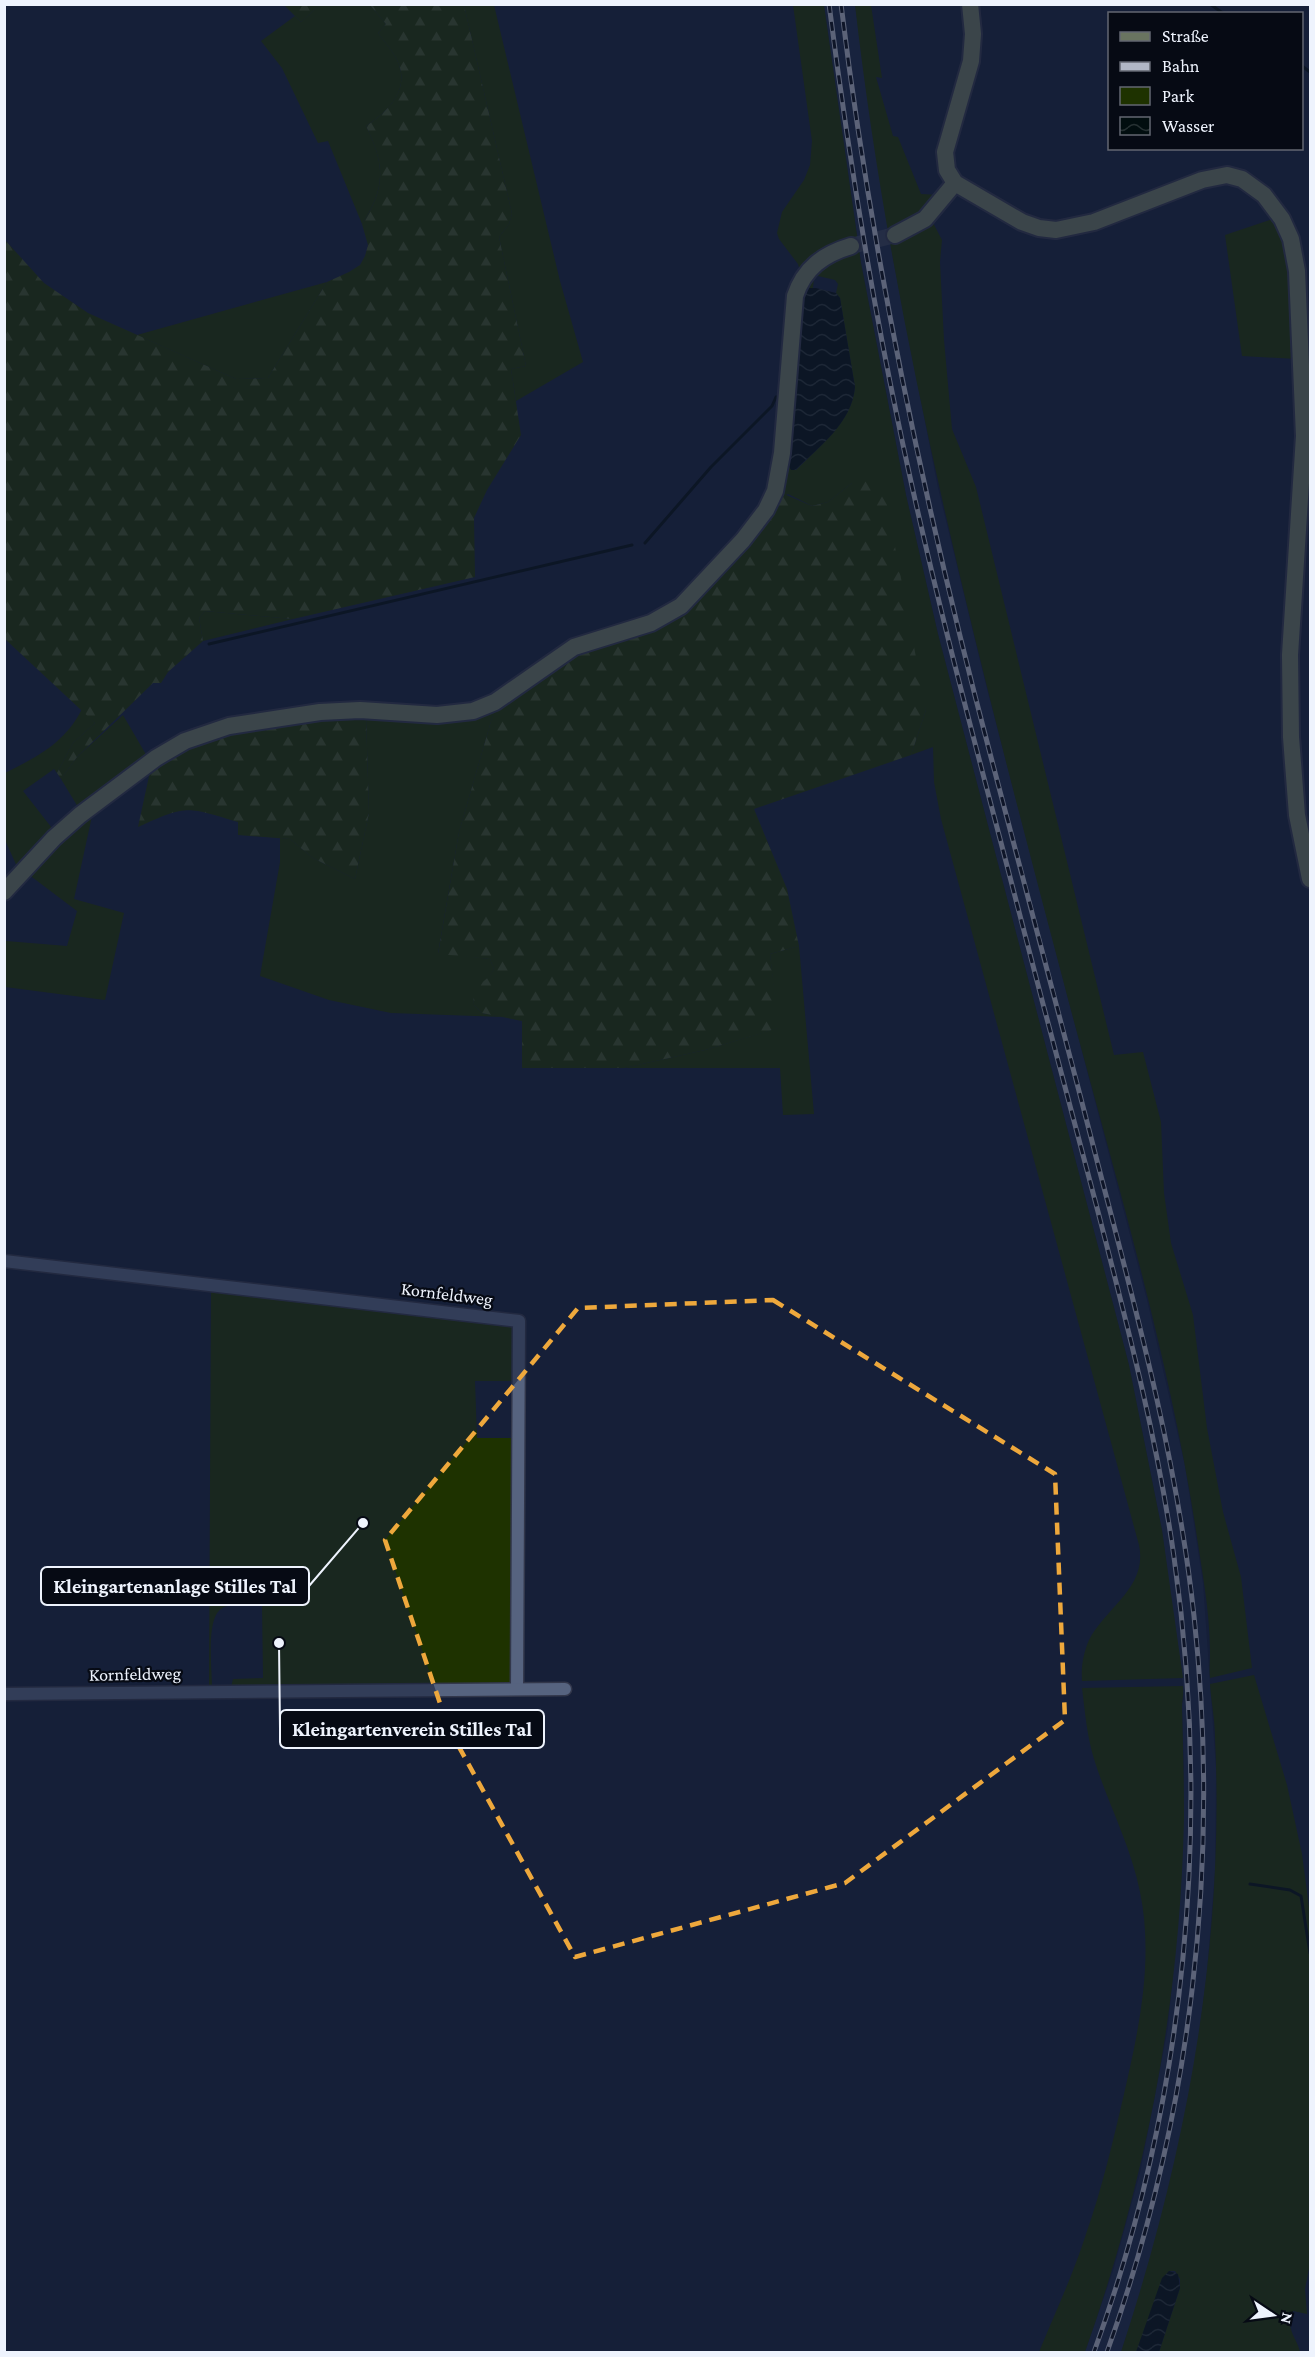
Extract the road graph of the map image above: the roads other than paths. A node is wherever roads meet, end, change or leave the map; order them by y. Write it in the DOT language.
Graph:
graph roads {
  1 [pos="970,4"];
  2 [pos="955,183"];
  3 [pos="895,235"];
  4 [pos="851,246"];
  5 [pos="1311,879"];
  6 [pos="4,892"];
  7 [pos="4,1261"];
  8 [pos="517,1689"];
  9 [pos="565,1689"];
  10 [pos="4,1694"];
  1 -- 2 [label="street"];
  2 -- 3 [label="street"];
  2 -- 5 [label="street"];
  4 -- 6 [label="street"];
  7 -- 8 [label="street, Kornfeldweg"];
  8 -- 9 [label="street, Kornfeldweg"];
  8 -- 10 [label="street, Kornfeldweg"];
}
